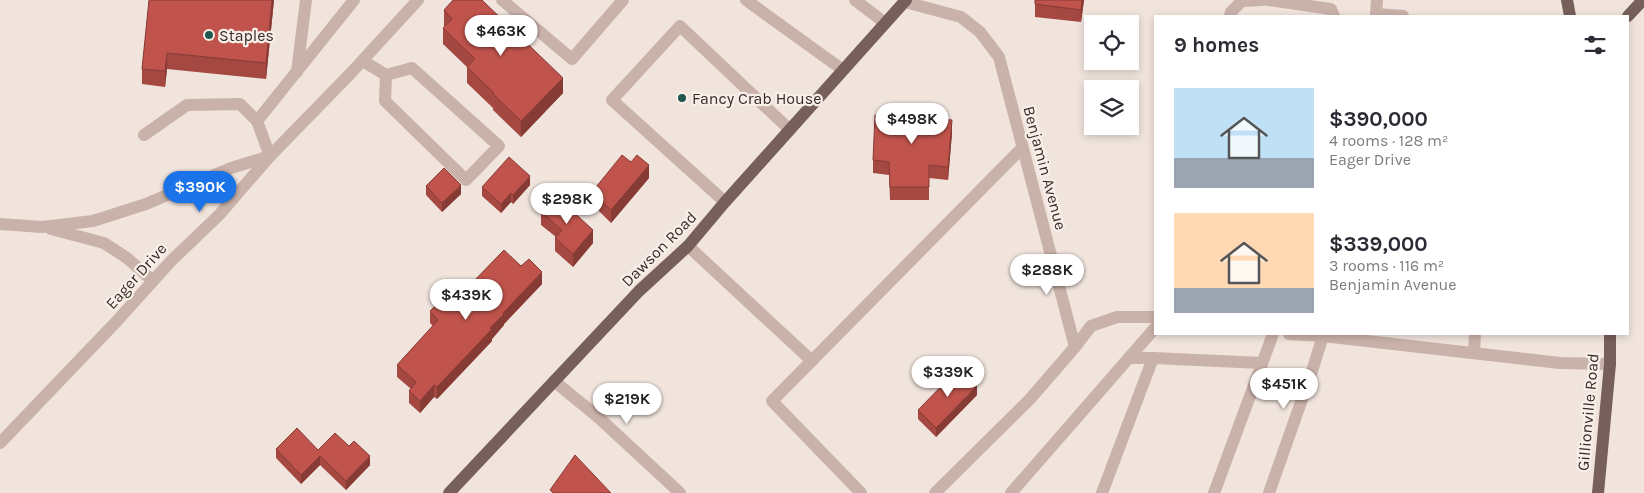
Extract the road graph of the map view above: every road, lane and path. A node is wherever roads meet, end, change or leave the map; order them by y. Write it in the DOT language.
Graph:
graph roads {
  1 [pos="306,0"];
  2 [pos="354,0"];
  3 [pos="418,0"];
  4 [pos="502,0"];
  5 [pos="624,0"];
  6 [pos="746,0"];
  7 [pos="854,0"];
  8 [pos="1263,0"];
  9 [pos="1268,0"];
  10 [pos="1378,0"];
  11 [pos="1567,0"];
  12 [pos="1643,0"];
  13 [pos="905,1"];
  14 [pos="1294,3"];
  15 [pos="1230,15"];
  16 [pos="1293,15"];
  17 [pos="1334,15"];
  18 [pos="1376,15"];
  19 [pos="1570,15"];
  20 [pos="1629,15"];
  21 [pos="885,23"];
  22 [pos="363,61"];
  23 [pos="843,70"];
  24 [pos="297,72"];
  25 [pos="386,75"];
  26 [pos="257,122"];
  27 [pos="790,130"];
  28 [pos="144,135"];
  29 [pos="1022,148"];
  30 [pos="270,156"];
  31 [pos="725,202"];
  32 [pos="0,224"];
  33 [pos="42,227"];
  34 [pos="688,246"];
  35 [pos="153,281"];
  36 [pos="1154,317"];
  37 [pos="1154,329"];
  38 [pos="1273,335"];
  39 [pos="1316,335"];
  40 [pos="1475,335"];
  41 [pos="1610,335"];
  42 [pos="1074,347"];
  43 [pos="1474,353"];
  44 [pos="1129,358"];
  45 [pos="1153,358"];
  46 [pos="812,361"];
  47 [pos="1262,363"];
  48 [pos="1610,364"];
  49 [pos="554,381"];
  50 [pos="0,442"];
  51 [pos="449,493"];
  52 [pos="680,493"];
  53 [pos="861,493"];
  54 [pos="935,493"];
  55 [pos="1011,493"];
  56 [pos="1102,493"];
  57 [pos="1214,493"];
  58 [pos="1269,493"];
  59 [pos="1598,493"];
  1 -- 24 [label="street"];
  2 -- 24 [label="street"];
  3 -- 22 [label="street, Eager Drive"];
  4 -- 5 [label="street"];
  6 -- 23 [label="street"];
  7 -- 21 [label="street"];
  8 -- 15 [label="street"];
  9 -- 14 [label="street"];
  10 -- 18 [label="street"];
  11 -- 19 [label="main road"];
  12 -- 20 [label="main road"];
  13 -- 21 [label="main road, Dawson Road"];
  13 -- 29 [label="street, Benjamin Avenue"];
  14 -- 16 [label="street"];
  14 -- 17 [label="street"];
  21 -- 23 [label="main road, Dawson Road"];
  22 -- 25 [label="street"];
  22 -- 30 [label="street, Eager Drive"];
  23 -- 27 [label="main road, Dawson Road"];
  24 -- 26 [label="street"];
  25 -- 25 [label="street"];
  26 -- 28 [label="street"];
  26 -- 30 [label="street"];
  27 -- 31 [label="main road, Dawson Road"];
  27 -- 31 [label="street"];
  29 -- 42 [label="street, Benjamin Avenue"];
  29 -- 46 [label="street"];
  30 -- 33 [label="street"];
  30 -- 35 [label="street, Eager Drive"];
  31 -- 34 [label="main road, Dawson Road"];
  32 -- 33 [label="street"];
  33 -- 35 [label="street"];
  34 -- 46 [label="street"];
  34 -- 49 [label="main road, Dawson Road"];
  35 -- 50 [label="street, Eager Drive"];
  36 -- 42 [label="street"];
  37 -- 44 [label="street"];
  38 -- 47 [label="street"];
  39 -- 43 [label="street"];
  39 -- 58 [label="street"];
  40 -- 43 [label="street"];
  41 -- 48 [label="main road, Gillionville Road"];
  42 -- 54 [label="street"];
  43 -- 48 [label="street"];
  44 -- 45 [label="street"];
  44 -- 55 [label="street"];
  45 -- 47 [label="street"];
  45 -- 56 [label="street"];
  46 -- 53 [label="street"];
  47 -- 57 [label="street"];
  48 -- 59 [label="main road, Gillionville Road"];
  49 -- 51 [label="main road, Dawson Road"];
  49 -- 52 [label="street"];
}
